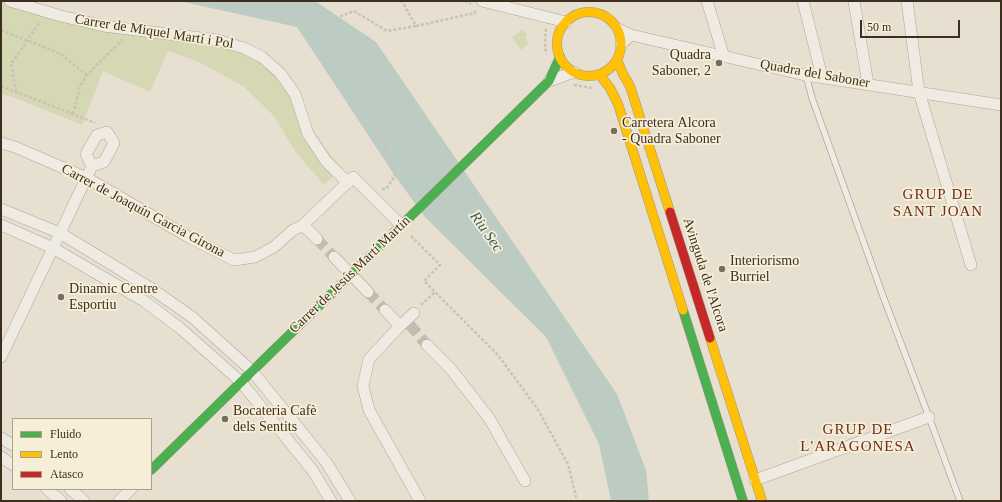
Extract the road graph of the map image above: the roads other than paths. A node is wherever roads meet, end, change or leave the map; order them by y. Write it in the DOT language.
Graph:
graph roads {
  1 [pos="10,1"];
  2 [pos="707,1"];
  3 [pos="803,1"];
  4 [pos="854,1"];
  5 [pos="907,1"];
  6 [pos="479,3"];
  7 [pos="604,6"];
  8 [pos="608,17"];
  9 [pos="566,22"];
  10 [pos="618,29"];
  11 [pos="631,35"];
  12 [pos="621,44"];
  13 [pos="560,57"];
  14 [pos="724,57"];
  15 [pos="617,60"];
  16 [pos="574,72"];
  17 [pos="599,74"];
  18 [pos="805,75"];
  19 [pos="822,77"];
  20 [pos="549,81"];
  21 [pos="868,84"];
  22 [pos="919,92"];
  23 [pos="1001,105"];
  24 [pos="1,143"];
  25 [pos="92,166"];
  26 [pos="87,178"];
  27 [pos="351,180"];
  28 [pos="1,209"];
  29 [pos="1,225"];
  30 [pos="401,225"];
  31 [pos="302,226"];
  32 [pos="60,233"];
  33 [pos="317,239"];
  34 [pos="53,248"];
  35 [pos="334,257"];
  36 [pos="971,265"];
  37 [pos="351,274"];
  38 [pos="368,292"];
  39 [pos="385,310"];
  40 [pos="427,345"];
  41 [pos="1,357"];
  42 [pos="252,372"];
  43 [pos="241,382"];
  44 [pos="929,417"];
  45 [pos="1,438"];
  46 [pos="12,444"];
  47 [pos="1,457"];
  48 [pos="12,464"];
  49 [pos="152,469"];
  50 [pos="755,480"];
  51 [pos="525,481"];
  52 [pos="48,490"];
  53 [pos="71,490"];
  54 [pos="130,490"];
  55 [pos="60,501"];
  56 [pos="84,501"];
  57 [pos="119,501"];
  58 [pos="331,501"];
  59 [pos="350,501"];
  60 [pos="420,501"];
  61 [pos="743,501"];
  62 [pos="762,501"];
  63 [pos="960,501"];
  1 -- 27 [label="street, Carrer de Miquel Martí i Pol"];
  2 -- 14 [label="street"];
  3 -- 19 [label="street"];
  4 -- 21 [label="street"];
  5 -- 22 [label="street"];
  6 -- 9 [label="street"];
  7 -- 8 [label="main road"];
  8 -- 9 [label="main road"];
  8 -- 10 [label="main road"];
  9 -- 13 [label="main road"];
  10 -- 11 [label="street, Quadra del Saboner"];
  10 -- 12 [label="main road"];
  11 -- 12 [label="street"];
  11 -- 14 [label="street, Quadra del Saboner"];
  12 -- 15 [label="main road"];
  13 -- 16 [label="main road"];
  13 -- 20 [label="main road, Carrer de Jesús Martí Martín"];
  14 -- 18 [label="street, Quadra del Saboner"];
  15 -- 17 [label="main road"];
  15 -- 50 [label="main road, Avinguda de l'Alcora"];
  16 -- 17 [label="main road"];
  16 -- 20 [label="street, Carrer de Jesús Martí Martín"];
  17 -- 61 [label="main road"];
  18 -- 19 [label="street, Quadra del Saboner"];
  18 -- 44 [label="lane"];
  19 -- 21 [label="street, Quadra del Saboner"];
  20 -- 30 [label="main road, Carrer de Jesús Martí Martín"];
  21 -- 22 [label="street, Quadra del Saboner"];
  22 -- 23 [label="street, Quadra del Saboner"];
  22 -- 36 [label="street"];
  24 -- 26 [label="street, Carrer de Joaquín Garcia Girona"];
  25 -- 25 [label="street"];
  25 -- 26 [label="street"];
  26 -- 31 [label="street, Carrer de Joaquín Garcia Girona"];
  26 -- 32 [label="street"];
  27 -- 30 [label="street, Carrer de Miquel Martí i Pol"];
  27 -- 31 [label="street, Carrer de Joaquín Garcia Girona"];
  28 -- 32 [label="street"];
  29 -- 34 [label="street"];
  30 -- 37 [label="main road, Carrer de Jesús Martí Martín"];
  31 -- 33 [label="street"];
  32 -- 34 [label="street"];
  32 -- 42 [label="street"];
  34 -- 41 [label="street"];
  34 -- 43 [label="street"];
  35 -- 37 [label="street"];
  37 -- 38 [label="street"];
  37 -- 42 [label="main road, Carrer de Jesús Martí Martín"];
  39 -- 60 [label="street"];
  40 -- 51 [label="street"];
  42 -- 43 [label="main road, Carrer de Jesús Martí Martín"];
  42 -- 59 [label="street"];
  43 -- 49 [label="main road, Carrer de Jesús Martí Martín"];
  43 -- 58 [label="street"];
  44 -- 50 [label="street"];
  44 -- 63 [label="lane"];
  45 -- 46 [label="street"];
  47 -- 48 [label="street"];
  50 -- 62 [label="main road, Avinguda de l'Alcora"];
  52 -- 55 [label="street"];
  53 -- 56 [label="street"];
  54 -- 57 [label="street"];
}
